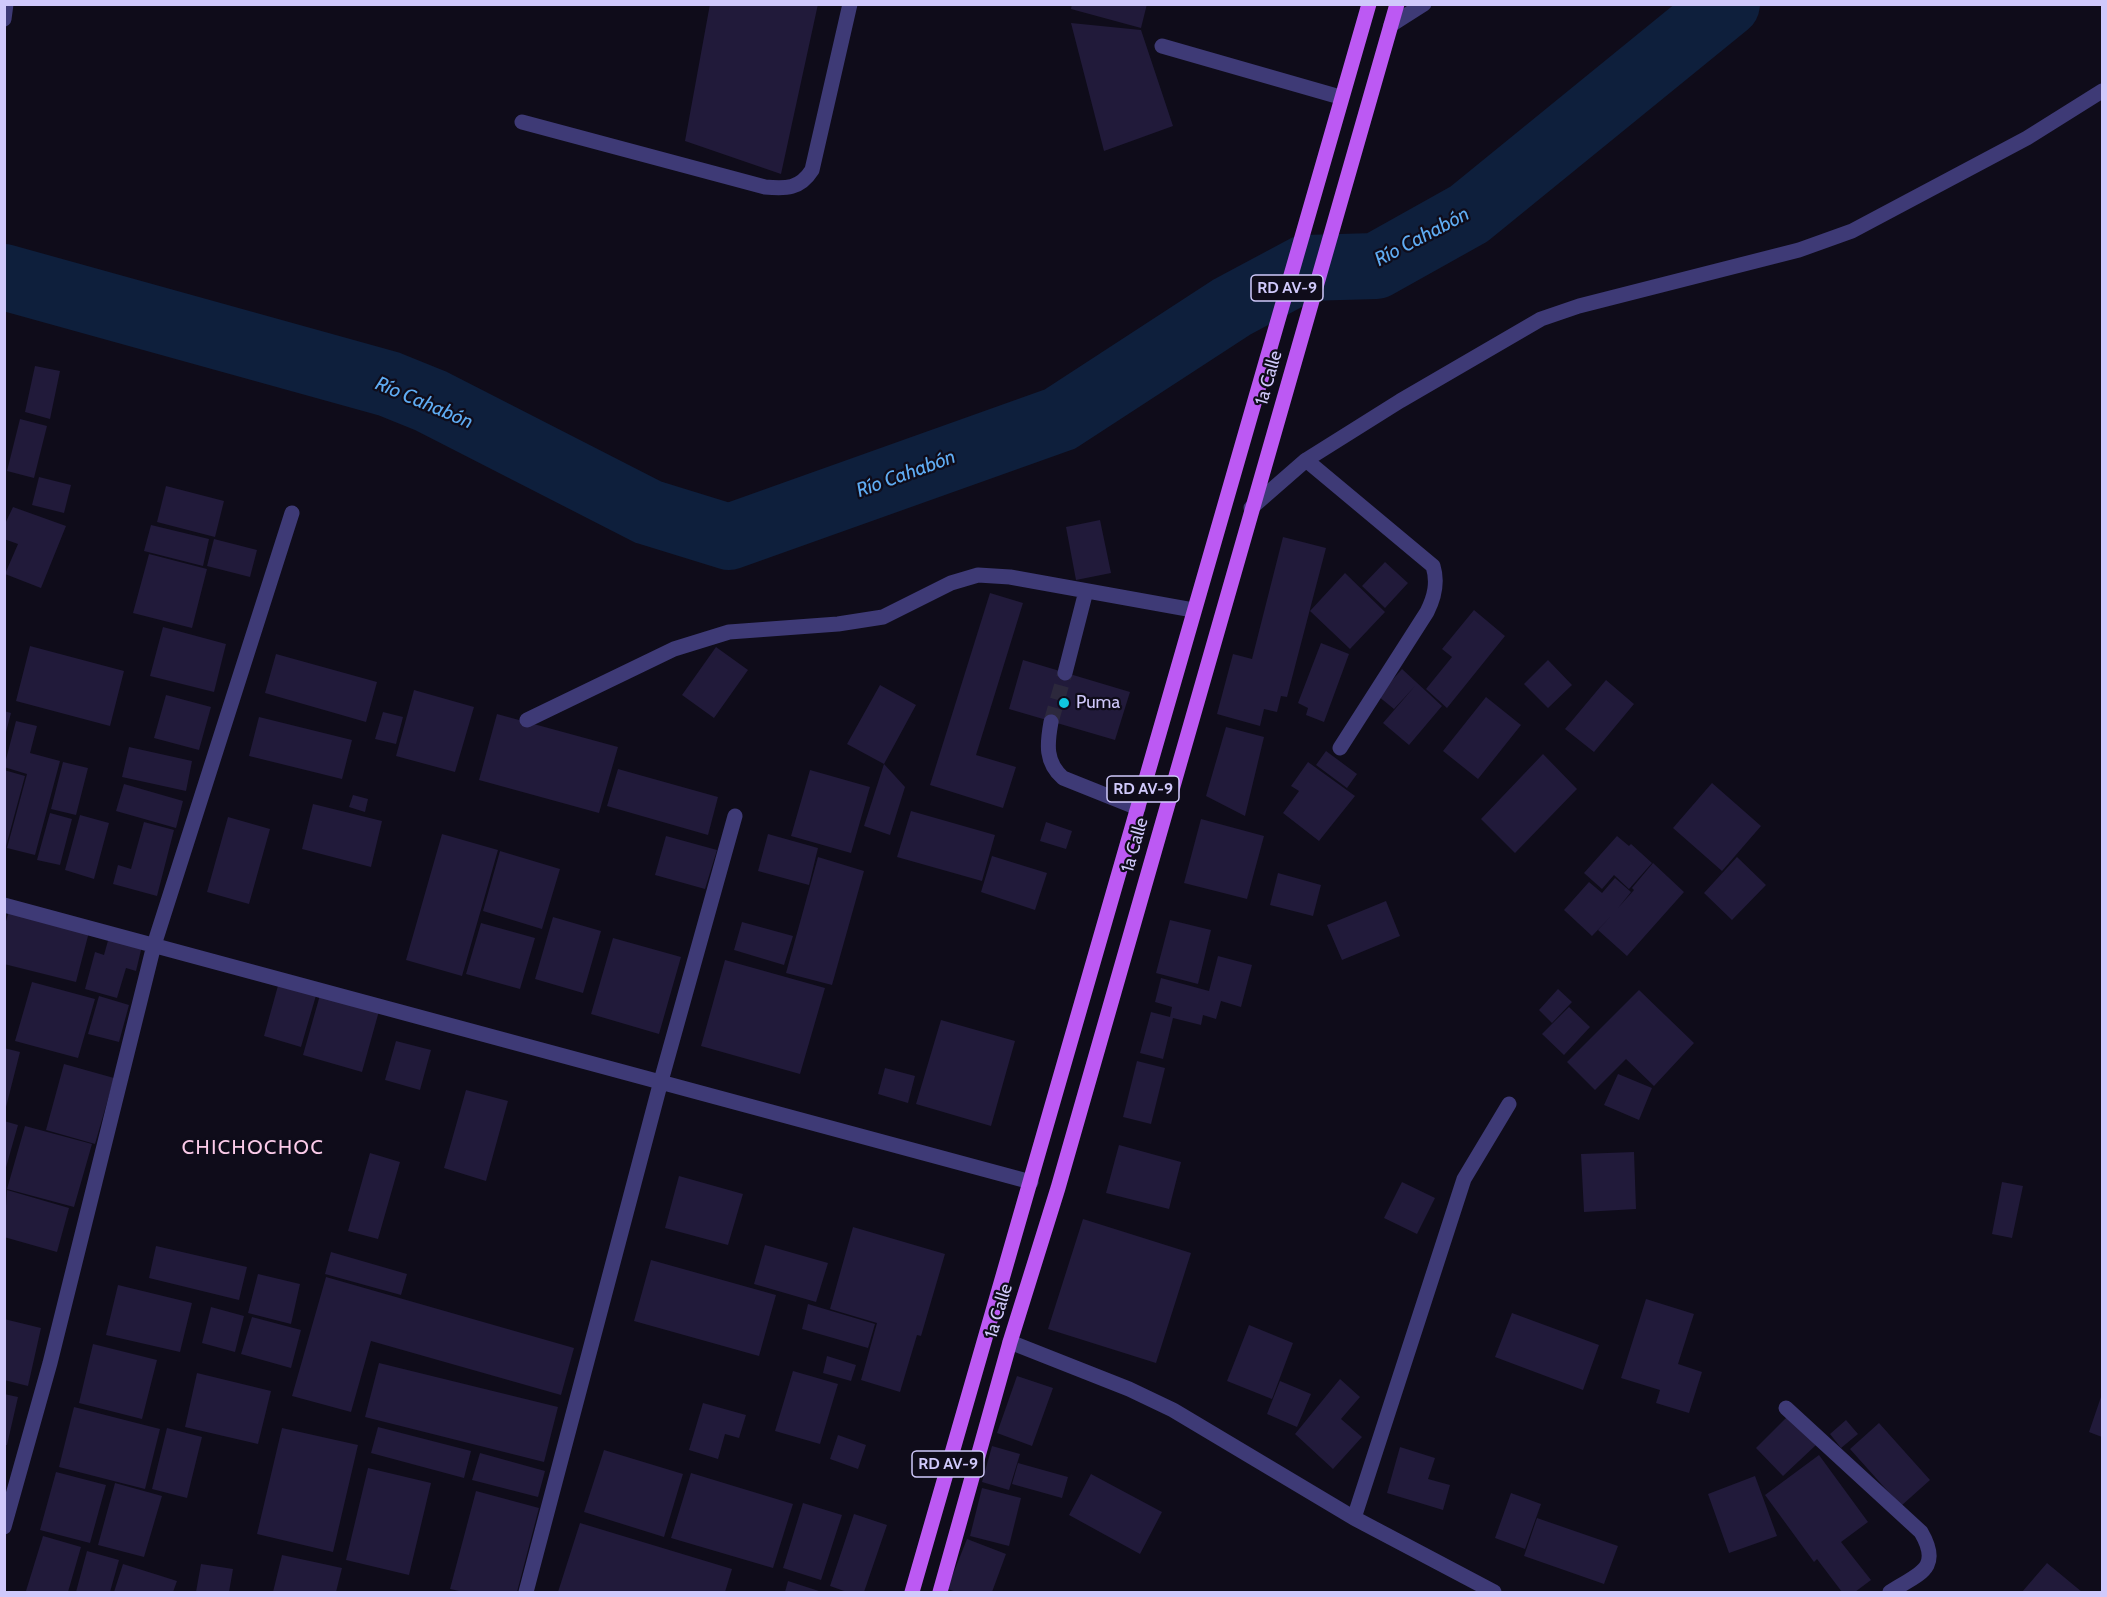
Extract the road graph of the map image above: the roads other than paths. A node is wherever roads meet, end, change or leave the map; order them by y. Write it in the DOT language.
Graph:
graph roads {
  1 [pos="6,4"];
  2 [pos="850,4"];
  3 [pos="1369,4"];
  4 [pos="1397,4"];
  5 [pos="1424,4"];
  6 [pos="4,19"];
  7 [pos="1391,25"];
  8 [pos="1161,46"];
  9 [pos="2103,91"];
  10 [pos="1340,97"];
  11 [pos="522,122"];
  12 [pos="1306,460"];
  13 [pos="1251,508"];
  14 [pos="292,513"];
  15 [pos="1086,591"];
  16 [pos="1193,610"];
  17 [pos="1065,673"];
  18 [pos="527,720"];
  19 [pos="1051,722"];
  20 [pos="1340,748"];
  21 [pos="1138,808"];
  22 [pos="735,816"];
  23 [pos="4,905"];
  24 [pos="154,945"];
  25 [pos="661,1082"];
  26 [pos="1509,1104"];
  27 [pos="1031,1182"];
  28 [pos="1010,1342"];
  29 [pos="1786,1408"];
  30 [pos="1354,1518"];
  31 [pos="4,1527"];
  32 [pos="526,1593"];
  33 [pos="912,1593"];
  34 [pos="940,1593"];
  35 [pos="1494,1593"];
  36 [pos="1890,1593"];
  1 -- 6 [label="street"];
  2 -- 11 [label="street"];
  3 -- 10 [label="main road, 1a Calle / RD AV-9"];
  4 -- 7 [label="main road, 1a Calle / RD AV-9"];
  5 -- 7 [label="street"];
  7 -- 13 [label="main road, 1a Calle / RD AV-9"];
  8 -- 10 [label="street"];
  9 -- 12 [label="street"];
  10 -- 16 [label="main road, 1a Calle / RD AV-9"];
  12 -- 13 [label="street"];
  12 -- 20 [label="street"];
  13 -- 28 [label="main road, 1a Calle / RD AV-9"];
  14 -- 24 [label="street"];
  15 -- 16 [label="street"];
  15 -- 17 [label="street"];
  15 -- 18 [label="street"];
  16 -- 21 [label="main road, 1a Calle / RD AV-9"];
  19 -- 21 [label="street"];
  21 -- 27 [label="main road, 1a Calle / RD AV-9"];
  22 -- 25 [label="street"];
  23 -- 24 [label="street"];
  24 -- 25 [label="street"];
  24 -- 31 [label="street"];
  25 -- 27 [label="street"];
  25 -- 32 [label="street"];
  26 -- 30 [label="street"];
  27 -- 33 [label="main road, 1a Calle / RD AV-9"];
  28 -- 30 [label="street"];
  28 -- 34 [label="main road, 1a Calle / RD AV-9"];
  29 -- 36 [label="street"];
  30 -- 35 [label="street"];
}
